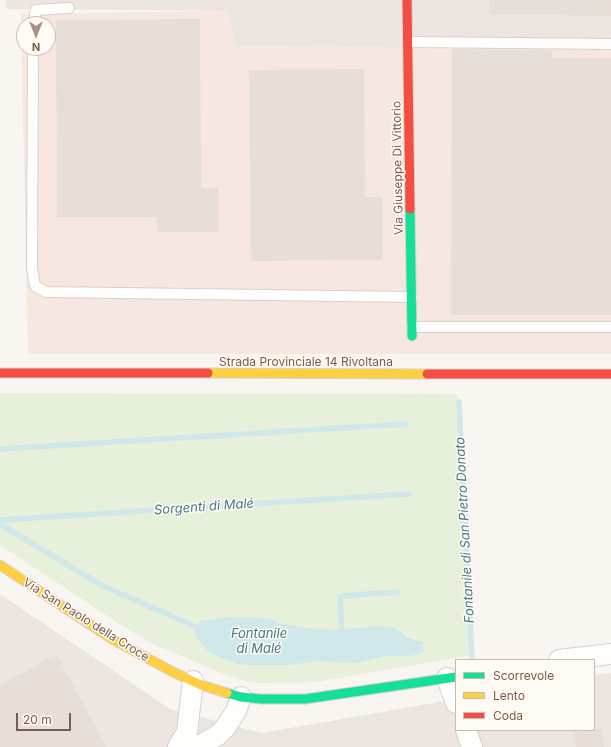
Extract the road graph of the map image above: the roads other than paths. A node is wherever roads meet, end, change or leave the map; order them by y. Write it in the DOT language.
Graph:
graph roads {
  1 [pos="407,0"];
  2 [pos="69,8"];
  3 [pos="35,16"];
  4 [pos="408,42"];
  5 [pos="611,44"];
  6 [pos="33,56"];
  7 [pos="412,297"];
  8 [pos="611,327"];
  9 [pos="412,331"];
  10 [pos="0,373"];
  11 [pos="611,374"];
  12 [pos="0,565"];
  13 [pos="611,654"];
  14 [pos="568,659"];
  15 [pos="452,677"];
  16 [pos="192,681"];
  17 [pos="241,696"];
  18 [pos="455,696"];
  19 [pos="466,731"];
  20 [pos="178,747"];
  21 [pos="197,747"];
  22 [pos="472,747"];
  1 -- 4 [label="street, Via Giuseppe Di Vittorio"];
  2 -- 3 [label="lane"];
  4 -- 5 [label="lane"];
  4 -- 7 [label="street, Via Giuseppe Di Vittorio"];
  6 -- 7 [label="lane"];
  7 -- 9 [label="street, Via Giuseppe Di Vittorio"];
  8 -- 9 [label="lane"];
  10 -- 11 [label="street, Strada Provinciale 14 Rivoltana"];
  12 -- 16 [label="street, Via San Paolo della Croce"];
  13 -- 14 [label="street"];
  15 -- 17 [label="street, Via San Paolo della Croce"];
  15 -- 18 [label="street"];
  16 -- 17 [label="street, Via San Paolo della Croce"];
  16 -- 20 [label="street"];
  17 -- 21 [label="street"];
  19 -- 22 [label="street"];
}
